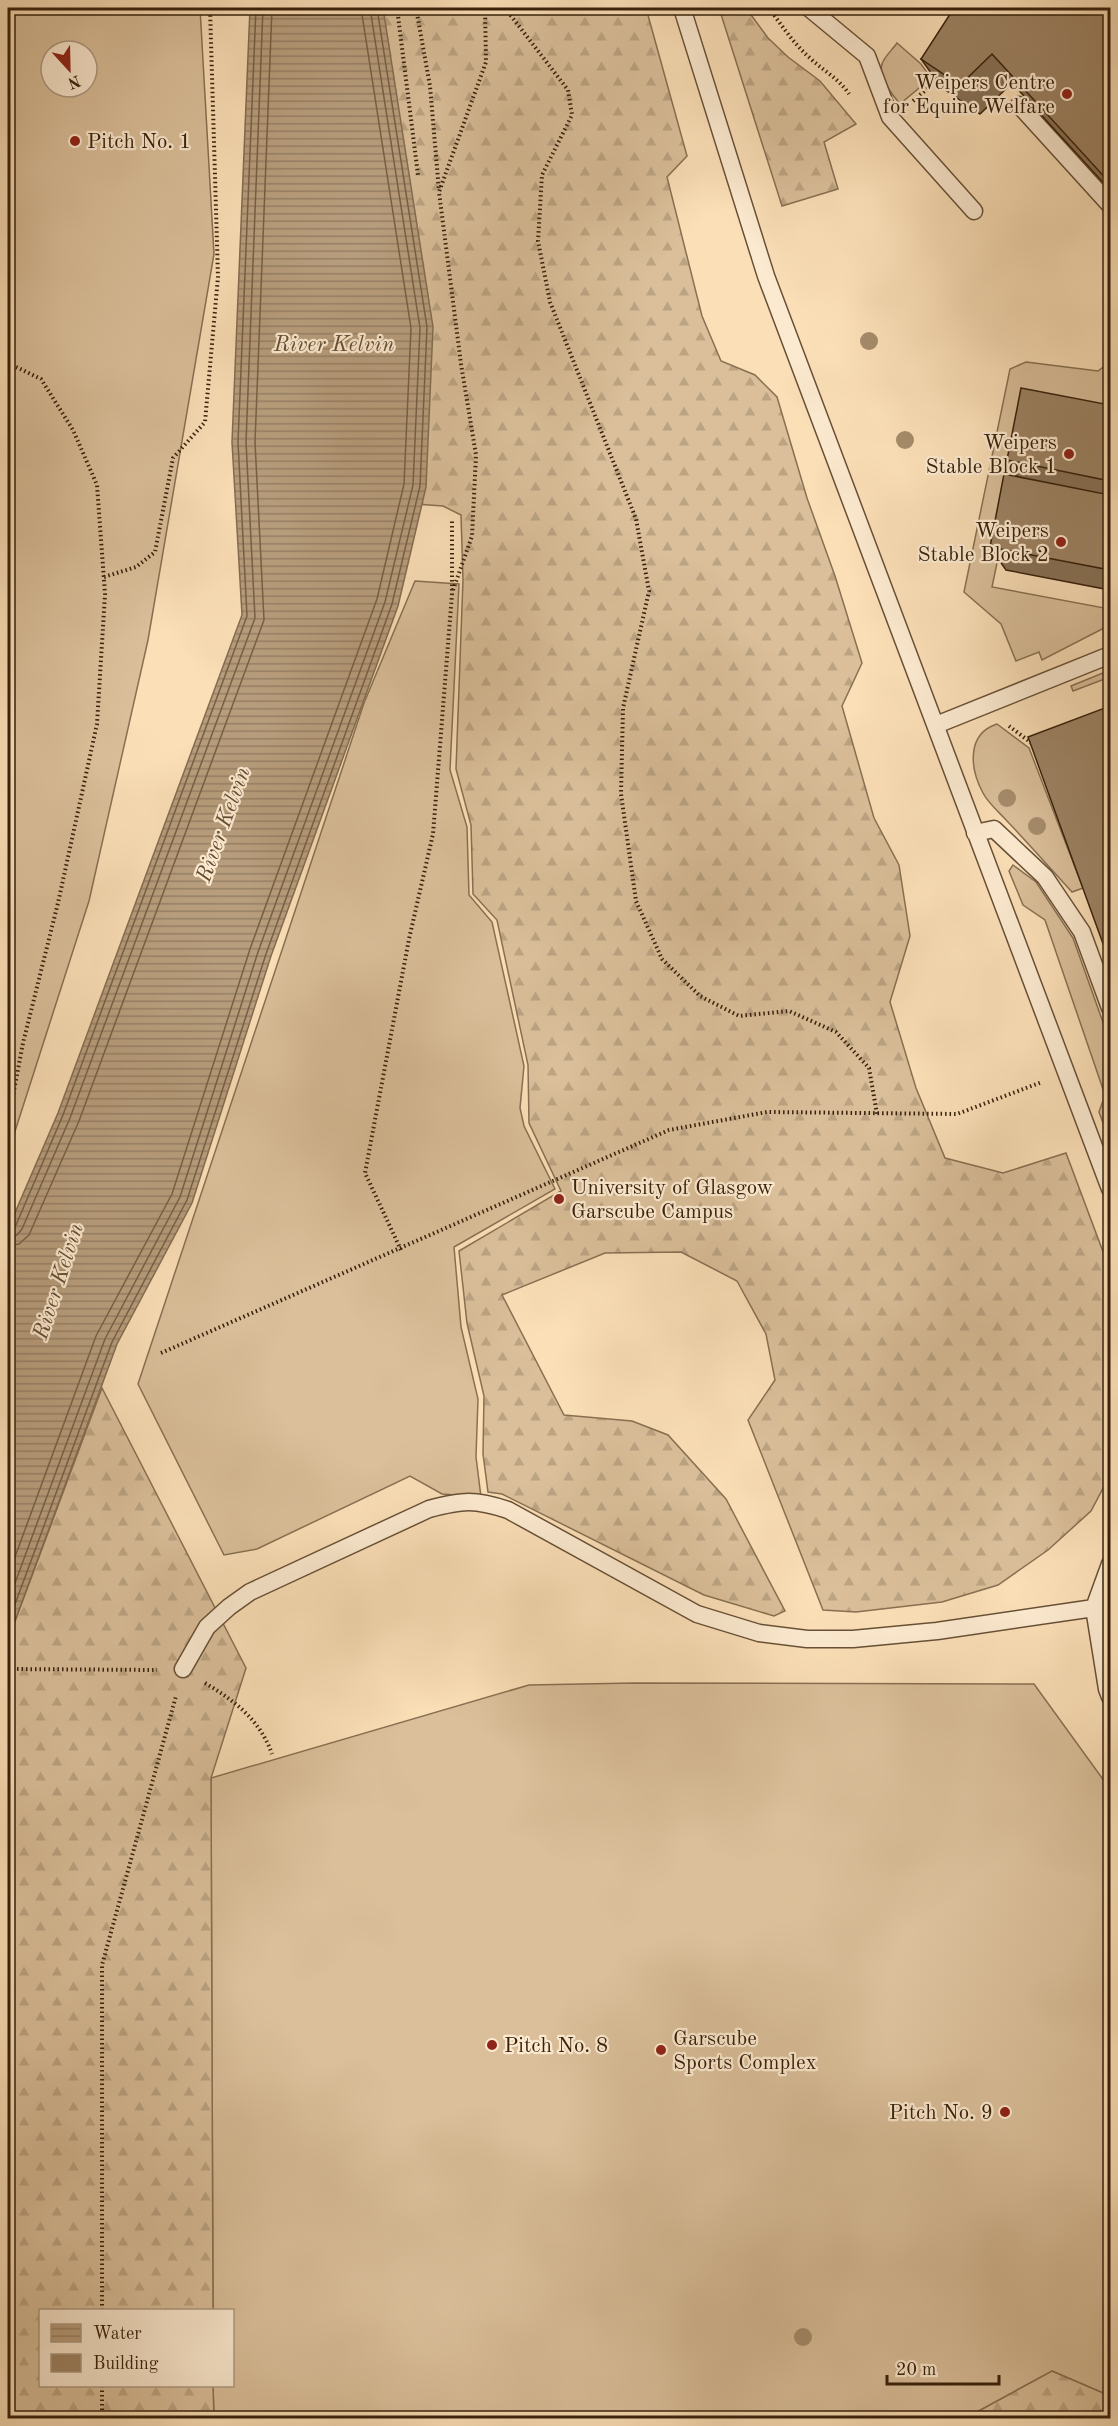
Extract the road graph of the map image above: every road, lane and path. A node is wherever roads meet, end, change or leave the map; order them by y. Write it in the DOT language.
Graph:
graph roads {
  1 [pos="210,8"];
  2 [pos="397,8"];
  3 [pos="416,8"];
  4 [pos="485,8"];
  5 [pos="505,8"];
  6 [pos="682,8"];
  7 [pos="769,8"];
  8 [pos="809,8"];
  9 [pos="936,81"];
  10 [pos="923,92"];
  11 [pos="850,96"];
  12 [pos="1019,105"];
  13 [pos="418,175"];
  14 [pos="439,192"];
  15 [pos="1110,205"];
  16 [pos="975,211"];
  17 [pos="8,363"];
  18 [pos="452,521"];
  19 [pos="104,577"];
  20 [pos="452,594"];
  21 [pos="1110,655"];
  22 [pos="1001,720"];
  23 [pos="936,725"];
  24 [pos="1044,741"];
  25 [pos="1033,745"];
  26 [pos="1037,756"];
  27 [pos="975,833"];
  28 [pos="1110,1008"];
  29 [pos="1048,1091"];
  30 [pos="877,1114"];
  31 [pos="8,1122"];
  32 [pos="1110,1187"];
  33 [pos="401,1250"];
  34 [pos="161,1353"];
  35 [pos="1110,1564"];
  36 [pos="1102,1609"];
  37 [pos="183,1669"];
  38 [pos="8,1670"];
  39 [pos="1110,1697"];
  40 [pos="272,1754"];
  41 [pos="102,2309"];
  42 [pos="102,2387"];
  43 [pos="102,2418"];
  1 -- 19 [label="path"];
  2 -- 13 [label="path"];
  3 -- 14 [label="path"];
  4 -- 14 [label="path"];
  5 -- 30 [label="path"];
  6 -- 23 [label="lane"];
  7 -- 11 [label="path"];
  8 -- 16 [label="lane"];
  9 -- 10 [label="path"];
  12 -- 15 [label="lane"];
  14 -- 20 [label="path"];
  17 -- 19 [label="path"];
  18 -- 20 [label="path"];
  19 -- 31 [label="path"];
  20 -- 33 [label="path"];
  21 -- 23 [label="lane"];
  22 -- 25 [label="path"];
  23 -- 27 [label="lane"];
  24 -- 25 [label="path"];
  25 -- 26 [label="path"];
  27 -- 28 [label="lane"];
  27 -- 32 [label="lane"];
  29 -- 30 [label="path"];
  30 -- 33 [label="path"];
  33 -- 34 [label="path"];
  35 -- 36 [label="lane"];
  36 -- 37 [label="lane"];
  36 -- 39 [label="lane"];
  37 -- 38 [label="path"];
  37 -- 40 [label="path"];
  37 -- 41 [label="path"];
  42 -- 43 [label="path"];
}
